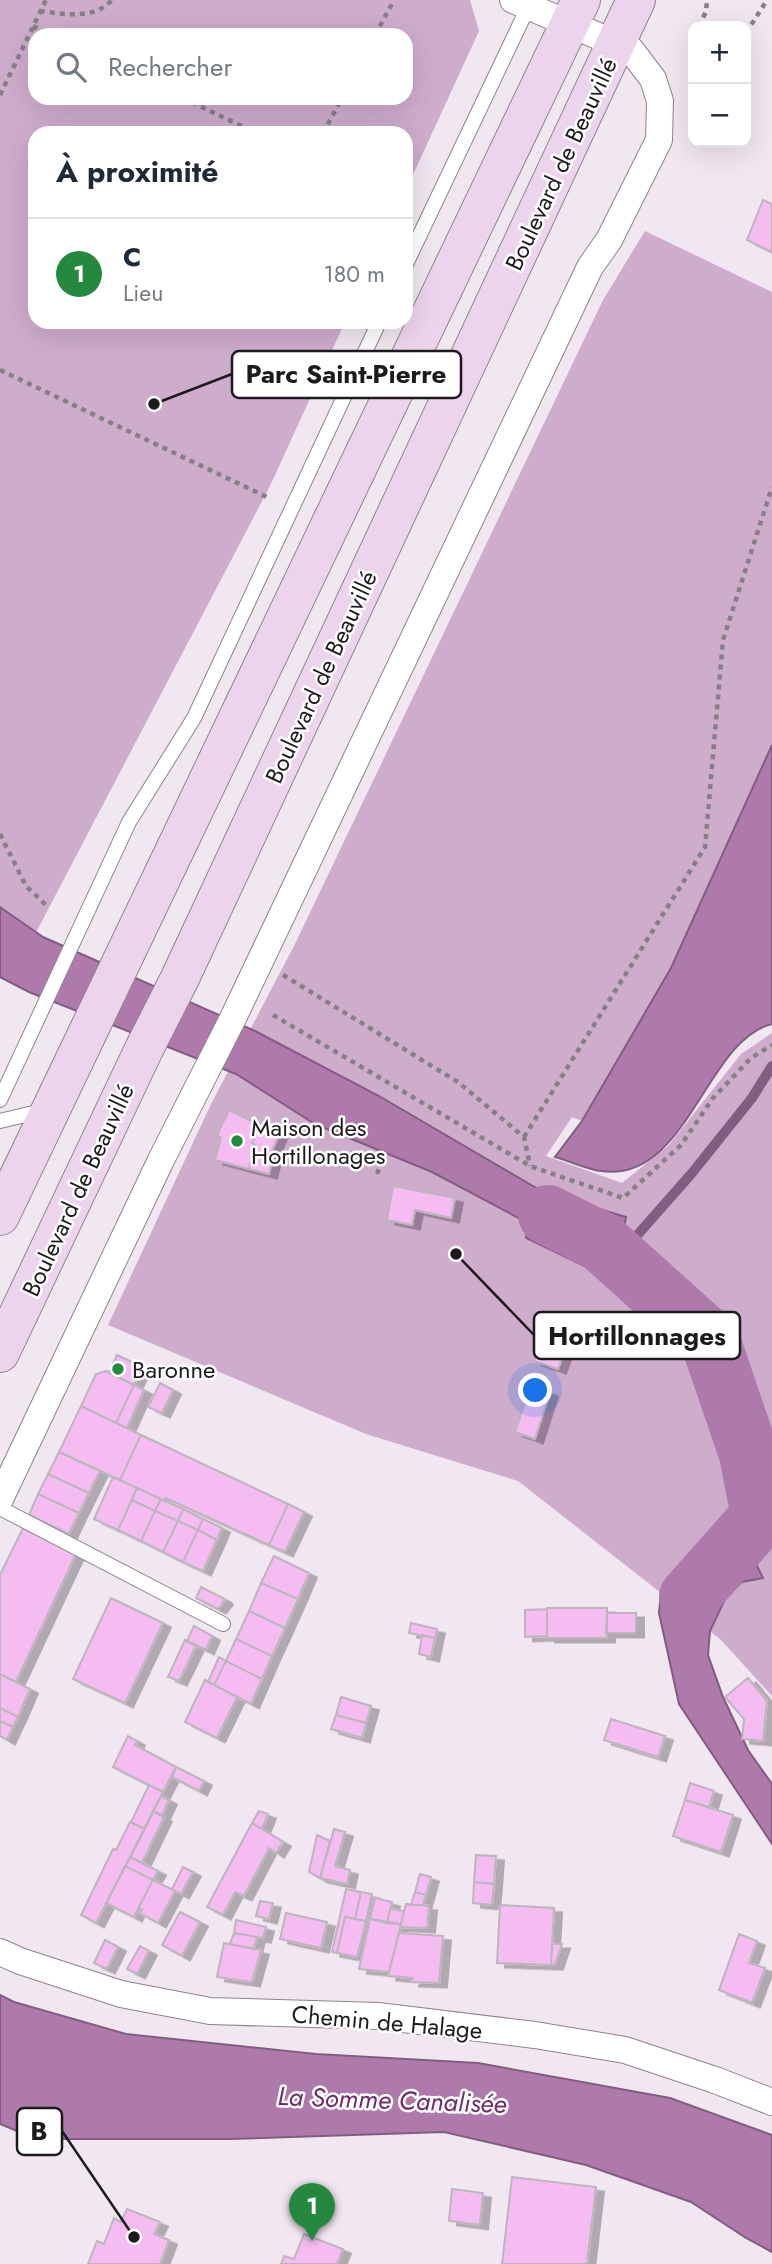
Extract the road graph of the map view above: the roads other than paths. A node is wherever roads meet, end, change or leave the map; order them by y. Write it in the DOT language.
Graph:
graph roads {
  1 [pos="636,0"];
  2 [pos="524,3"];
  3 [pos="575,12"];
  4 [pos="617,44"];
  5 [pos="413,249"];
  6 [pos="376,329"];
  7 [pos="0,1100"];
  8 [pos="50,1109"];
  9 [pos="0,1121"];
  10 [pos="0,1216"];
  11 [pos="0,1353"];
  12 [pos="0,1499"];
  13 [pos="0,1508"];
  14 [pos="223,1624"];
  15 [pos="0,1952"];
  16 [pos="772,2102"];
  1 -- 4 [label="main road, Boulevard de Beauvillé"];
  2 -- 3 [label="street"];
  2 -- 5 [label="lane"];
  3 -- 4 [label="street"];
  3 -- 8 [label="main road"];
  4 -- 11 [label="main road, Boulevard de Beauvillé"];
  4 -- 12 [label="street"];
  6 -- 7 [label="lane"];
  8 -- 9 [label="lane"];
  8 -- 10 [label="main road"];
  13 -- 14 [label="lane"];
  15 -- 16 [label="street, Chemin de Halage"];
}
